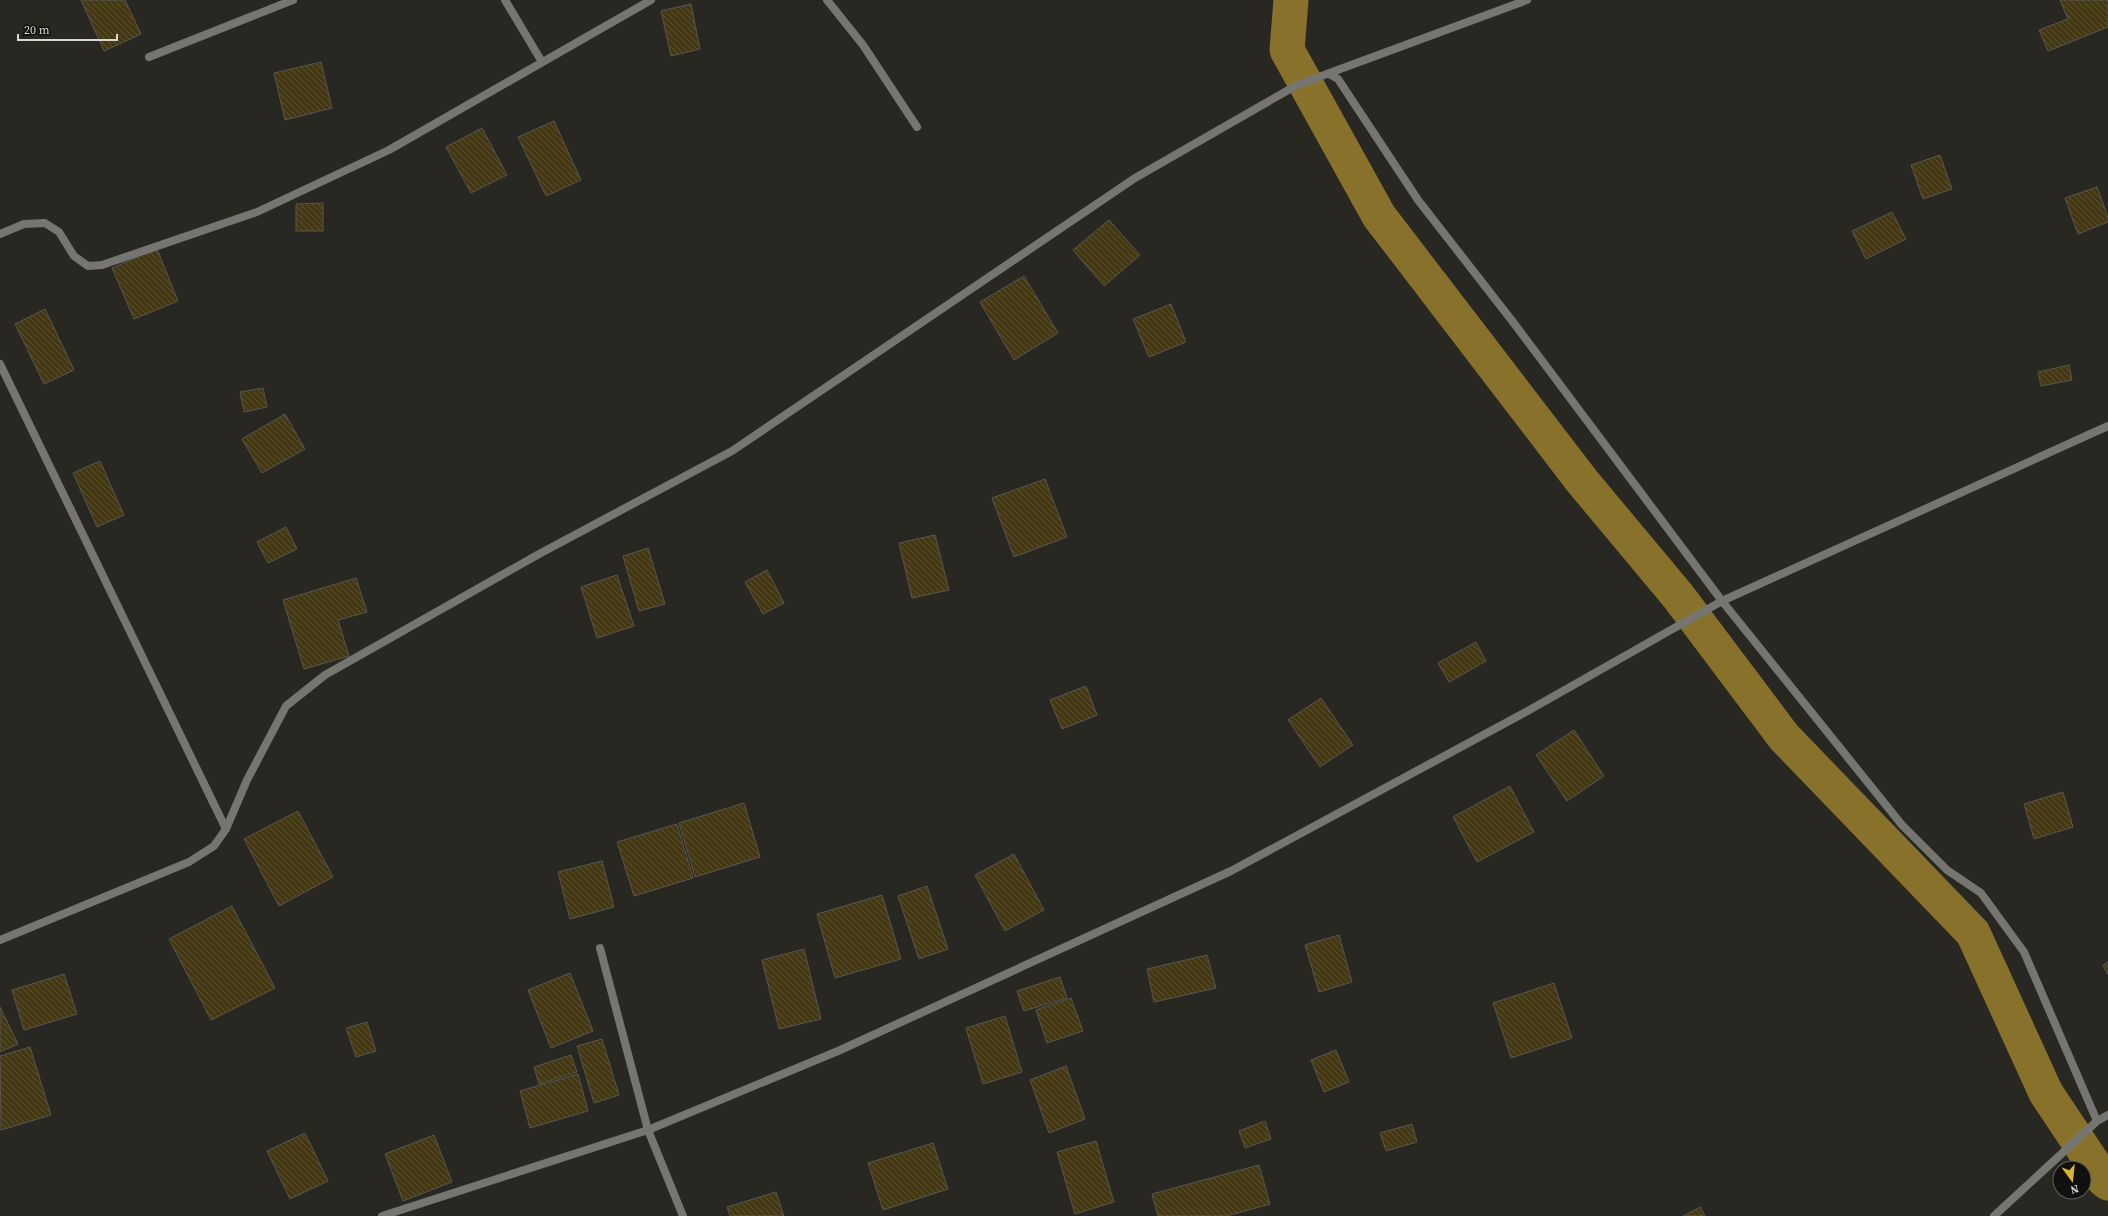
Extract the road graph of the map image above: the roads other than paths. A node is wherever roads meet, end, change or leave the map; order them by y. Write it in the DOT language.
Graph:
graph roads {
  1 [pos="293,0"];
  2 [pos="505,0"];
  3 [pos="651,0"];
  4 [pos="827,0"];
  5 [pos="1527,0"];
  6 [pos="149,57"];
  7 [pos="542,62"];
  8 [pos="1329,74"];
  9 [pos="917,127"];
  10 [pos="0,234"];
  11 [pos="0,364"];
  12 [pos="2108,426"];
  13 [pos="1719,602"];
  14 [pos="226,829"];
  15 [pos="0,940"];
  16 [pos="600,948"];
  17 [pos="2108,1115"];
  18 [pos="2094,1124"];
  19 [pos="648,1130"];
  20 [pos="406,1207"];
  21 [pos="382,1216"];
  22 [pos="409,1216"];
  23 [pos="683,1216"];
  24 [pos="1994,1216"];
  1 -- 6 [label="street"];
  2 -- 7 [label="street"];
  3 -- 7 [label="street"];
  4 -- 9 [label="street"];
  5 -- 8 [label="street"];
  7 -- 10 [label="street"];
  8 -- 13 [label="street"];
  8 -- 14 [label="street"];
  11 -- 14 [label="street"];
  12 -- 13 [label="street"];
  13 -- 18 [label="street"];
  13 -- 19 [label="street"];
  14 -- 15 [label="street"];
  16 -- 19 [label="street"];
  17 -- 18 [label="street"];
  18 -- 24 [label="street"];
  19 -- 20 [label="street"];
  19 -- 23 [label="street"];
  20 -- 21 [label="street"];
  20 -- 22 [label="street"];
}
